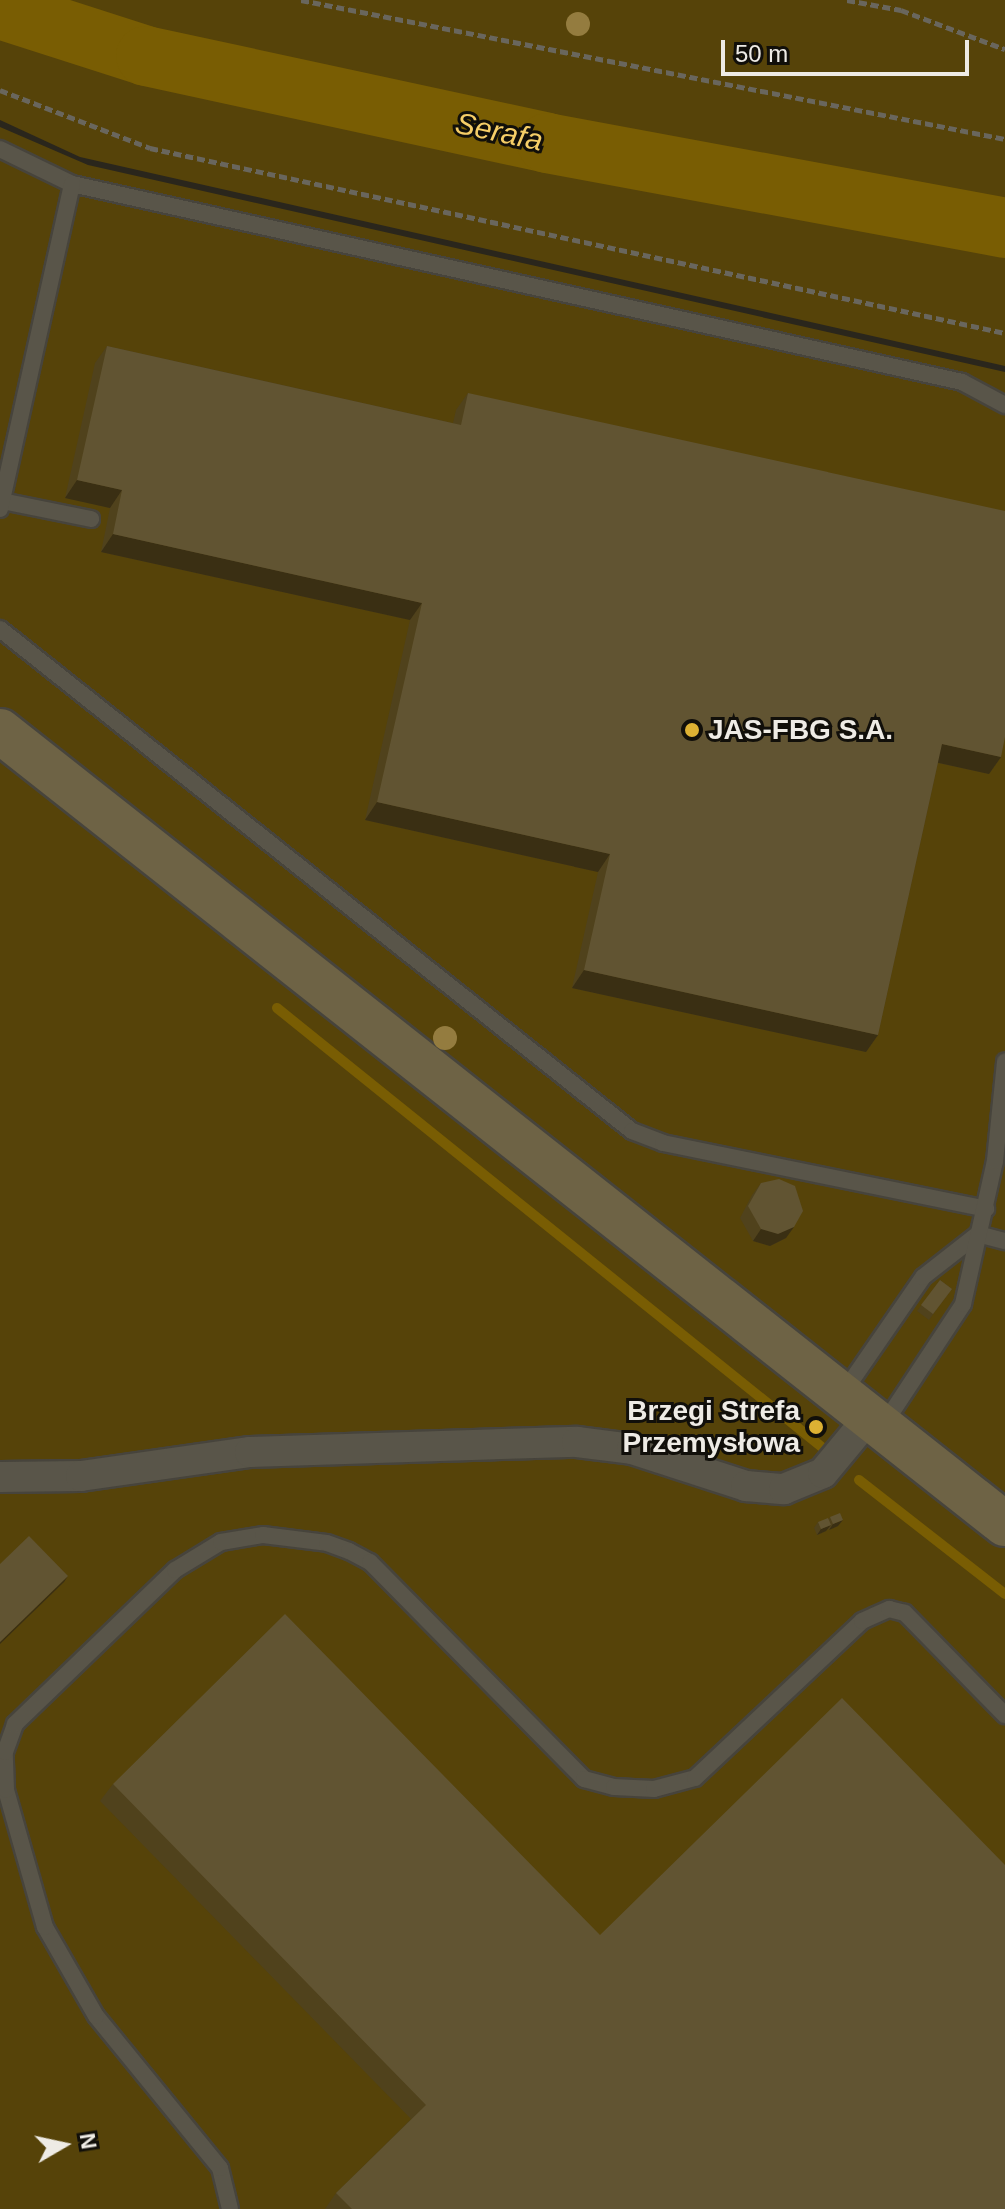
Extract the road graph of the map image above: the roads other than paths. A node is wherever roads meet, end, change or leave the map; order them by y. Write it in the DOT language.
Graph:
graph roads {
  1 [pos="0,149"];
  2 [pos="72,184"];
  3 [pos="1005,405"];
  4 [pos="1,505"];
  5 [pos="91,519"];
  6 [pos="0,629"];
  7 [pos="0,731"];
  8 [pos="1005,1062"];
  9 [pos="986,1209"];
  10 [pos="978,1234"];
  11 [pos="1005,1241"];
  12 [pos="866,1411"];
  13 [pos="0,1477"];
  14 [pos="1005,1524"];
  15 [pos="1005,1715"];
  16 [pos="230,2209"];
  1 -- 2 [label="lane"];
  2 -- 3 [label="lane"];
  2 -- 4 [label="lane"];
  4 -- 5 [label="lane"];
  6 -- 9 [label="lane"];
  7 -- 12 [label="street"];
  8 -- 9 [label="lane"];
  9 -- 10 [label="lane"];
  10 -- 11 [label="lane"];
  10 -- 12 [label="lane"];
  10 -- 12 [label="lane"];
  12 -- 13 [label="street"];
  12 -- 14 [label="street"];
  15 -- 16 [label="lane"];
}
